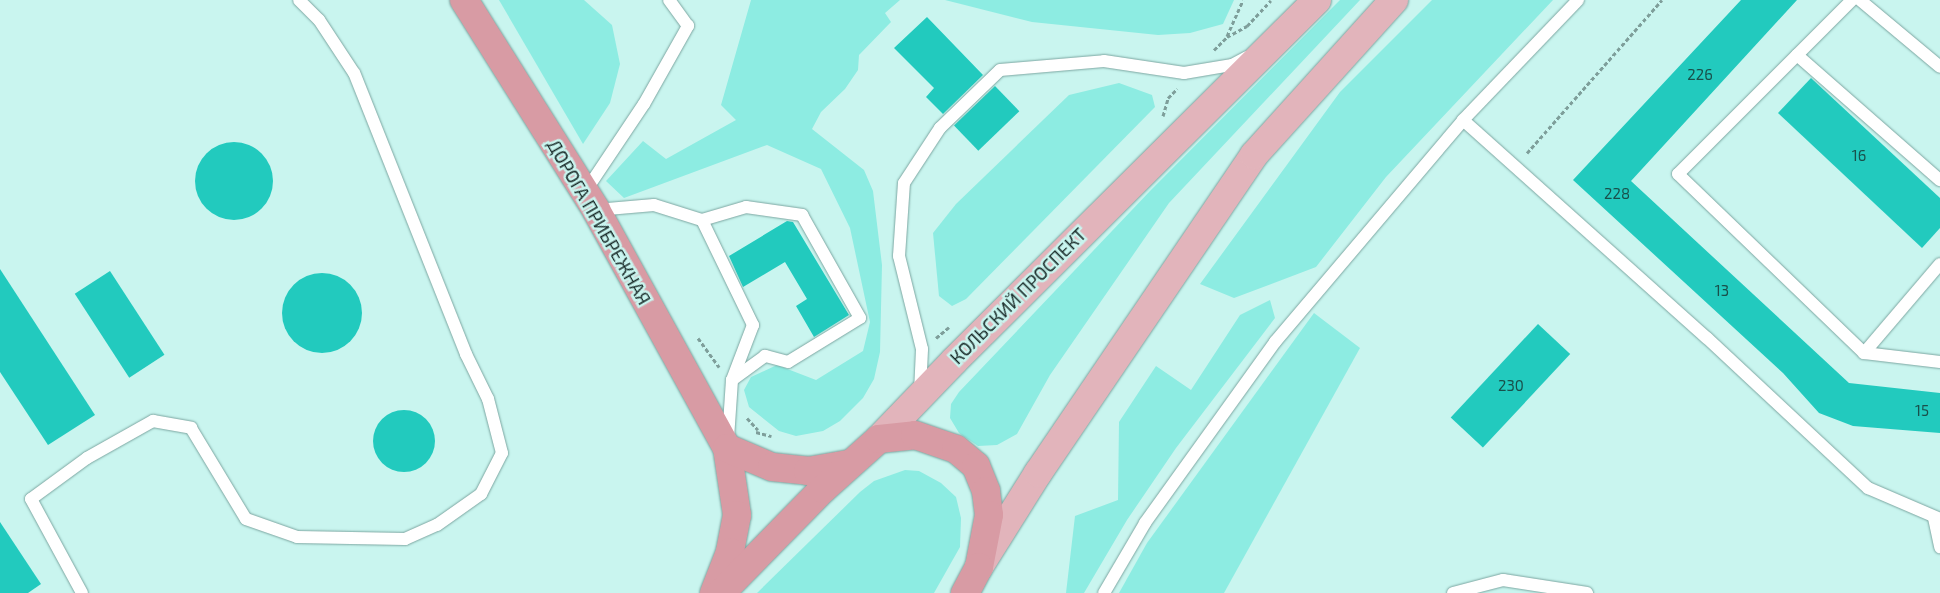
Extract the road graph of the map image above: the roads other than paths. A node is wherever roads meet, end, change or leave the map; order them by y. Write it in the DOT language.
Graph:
graph roads {
  1 [pos="299,0"];
  2 [pos="464,0"];
  3 [pos="669,0"];
  4 [pos="1317,0"];
  5 [pos="1394,0"];
  6 [pos="1578,0"];
  7 [pos="1852,0"];
  8 [pos="1860,0"];
  9 [pos="1268,48"];
  10 [pos="1797,55"];
  11 [pos="1940,67"];
  12 [pos="1463,120"];
  13 [pos="1940,180"];
  14 [pos="591,201"];
  15 [pos="702,220"];
  16 [pos="1940,264"];
  17 [pos="1864,353"];
  18 [pos="1940,362"];
  19 [pos="732,380"];
  20 [pos="920,395"];
  21 [pos="879,439"];
  22 [pos="727,448"];
  23 [pos="850,464"];
  24 [pos="1937,518"];
  25 [pos="1940,547"];
  26 [pos="979,567"];
  27 [pos="82,593"];
  28 [pos="714,593"];
  29 [pos="721,593"];
  30 [pos="965,593"];
  31 [pos="1104,593"];
  32 [pos="1453,593"];
  33 [pos="1587,593"];
  1 -- 27 [label="lane"];
  2 -- 14 [label="highway, ДОРОГА ПРИБРЕЖНАЯ"];
  3 -- 14 [label="lane"];
  4 -- 9 [label="main road, КОЛЬСКИЙ ПРОСПЕКТ"];
  5 -- 26 [label="main road"];
  6 -- 12 [label="lane"];
  7 -- 10 [label="lane"];
  8 -- 11 [label="lane"];
  9 -- 20 [label="main road, КОЛЬСКИЙ ПРОСПЕКТ"];
  9 -- 20 [label="lane"];
  10 -- 13 [label="lane"];
  10 -- 17 [label="lane"];
  12 -- 24 [label="lane"];
  12 -- 31 [label="lane"];
  14 -- 15 [label="lane"];
  14 -- 22 [label="highway, ДОРОГА ПРИБРЕЖНАЯ"];
  15 -- 19 [label="lane"];
  15 -- 19 [label="lane"];
  16 -- 17 [label="lane"];
  17 -- 18 [label="lane"];
  19 -- 22 [label="lane"];
  20 -- 21 [label="main road, КОЛЬСКИЙ ПРОСПЕКТ"];
  21 -- 23 [label="highway, КОЛЬСКИЙ ПРОСПЕКТ"];
  21 -- 26 [label="highway"];
  22 -- 23 [label="highway"];
  22 -- 28 [label="highway"];
  23 -- 29 [label="highway, КОЛЬСКИЙ ПРОСПЕКТ"];
  24 -- 25 [label="lane"];
  26 -- 30 [label="highway"];
  32 -- 33 [label="lane"];
}
